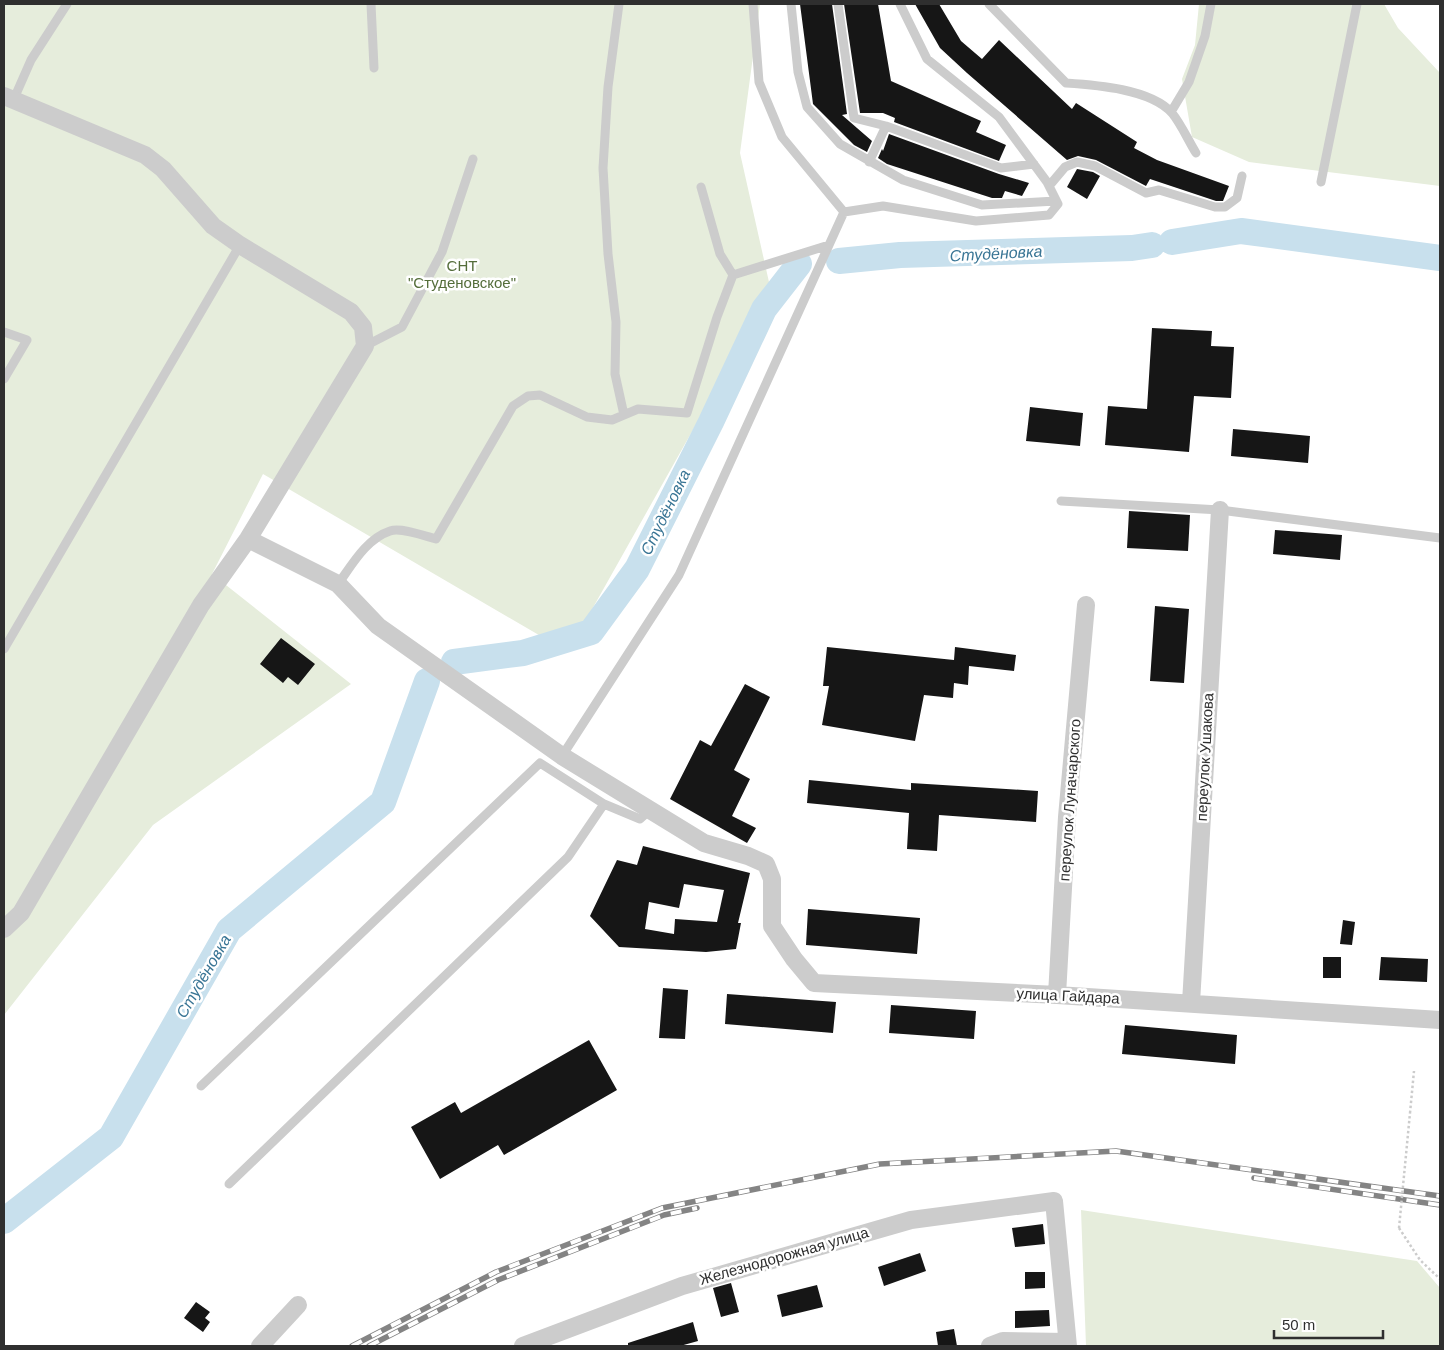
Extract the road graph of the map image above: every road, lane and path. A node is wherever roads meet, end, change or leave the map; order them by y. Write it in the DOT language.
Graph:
graph roads {
  1 [pos="67,4"];
  2 [pos="371,4"];
  3 [pos="619,4"];
  4 [pos="753,4"];
  5 [pos="791,4"];
  6 [pos="838,4"];
  7 [pos="900,4"];
  8 [pos="989,4"];
  9 [pos="1211,4"];
  10 [pos="1357,4"];
  11 [pos="374,68"];
  12 [pos="7,99"];
  13 [pos="1171,112"];
  14 [pos="886,126"];
  15 [pos="1196,153"];
  16 [pos="473,159"];
  17 [pos="869,162"];
  18 [pos="1034,164"];
  19 [pos="1242,176"];
  20 [pos="1321,182"];
  21 [pos="1049,186"];
  22 [pos="701,187"];
  23 [pos="1056,201"];
  24 [pos="844,212"];
  25 [pos="240,245"];
  26 [pos="828,245"];
  27 [pos="733,275"];
  28 [pos="4,332"];
  29 [pos="365,346"];
  30 [pos="4,379"];
  31 [pos="624,415"];
  32 [pos="1061,501"];
  33 [pos="1220,510"];
  34 [pos="1440,538"];
  35 [pos="248,539"];
  36 [pos="338,584"];
  37 [pos="1086,605"];
  38 [pos="4,649"];
  39 [pos="562,756"];
  40 [pos="604,804"];
  41 [pos="650,810"];
  42 [pos="4,929"];
  43 [pos="1057,995"];
  44 [pos="1191,1004"];
  45 [pos="1440,1020"];
  46 [pos="1414,1071"];
  47 [pos="201,1086"];
  48 [pos="229,1184"];
  49 [pos="1440,1279"];
  50 [pos="298,1305"];
  51 [pos="1067,1344"];
  52 [pos="260,1346"];
  53 [pos="523,1346"];
  54 [pos="990,1346"];
  1 -- 12 [label="lane"];
  2 -- 11 [label="lane"];
  3 -- 31 [label="lane"];
  4 -- 24 [label="lane"];
  5 -- 17 [label="lane"];
  6 -- 14 [label="lane"];
  7 -- 18 [label="lane"];
  8 -- 13 [label="lane"];
  9 -- 13 [label="lane"];
  10 -- 20 [label="lane"];
  12 -- 25 [label="street"];
  13 -- 15 [label="lane"];
  14 -- 17 [label="lane"];
  14 -- 18 [label="lane"];
  16 -- 29 [label="lane"];
  17 -- 23 [label="lane"];
  18 -- 21 [label="lane"];
  19 -- 21 [label="lane"];
  21 -- 23 [label="lane"];
  22 -- 27 [label="lane"];
  23 -- 24 [label="lane"];
  24 -- 26 [label="lane"];
  25 -- 29 [label="street"];
  25 -- 38 [label="lane"];
  26 -- 27 [label="lane"];
  26 -- 39 [label="lane"];
  27 -- 31 [label="lane"];
  28 -- 30 [label="lane"];
  29 -- 35 [label="street"];
  31 -- 36 [label="lane"];
  32 -- 33 [label="lane"];
  33 -- 34 [label="lane"];
  33 -- 44 [label="street, переулок Ушакова"];
  35 -- 36 [label="street"];
  35 -- 42 [label="street"];
  36 -- 39 [label="street"];
  37 -- 43 [label="street, переулок Луначарского"];
  39 -- 41 [label="street"];
  40 -- 41 [label="lane"];
  40 -- 47 [label="lane"];
  40 -- 48 [label="lane"];
  41 -- 43 [label="street, улица Гайдара"];
  43 -- 44 [label="street, улица Гайдара"];
  44 -- 45 [label="street, улица Гайдара"];
  46 -- 49 [label="path, bridge"];
  50 -- 52 [label="street"];
  51 -- 53 [label="street, Железнодорожная улица"];
  51 -- 54 [label="street"];
}
